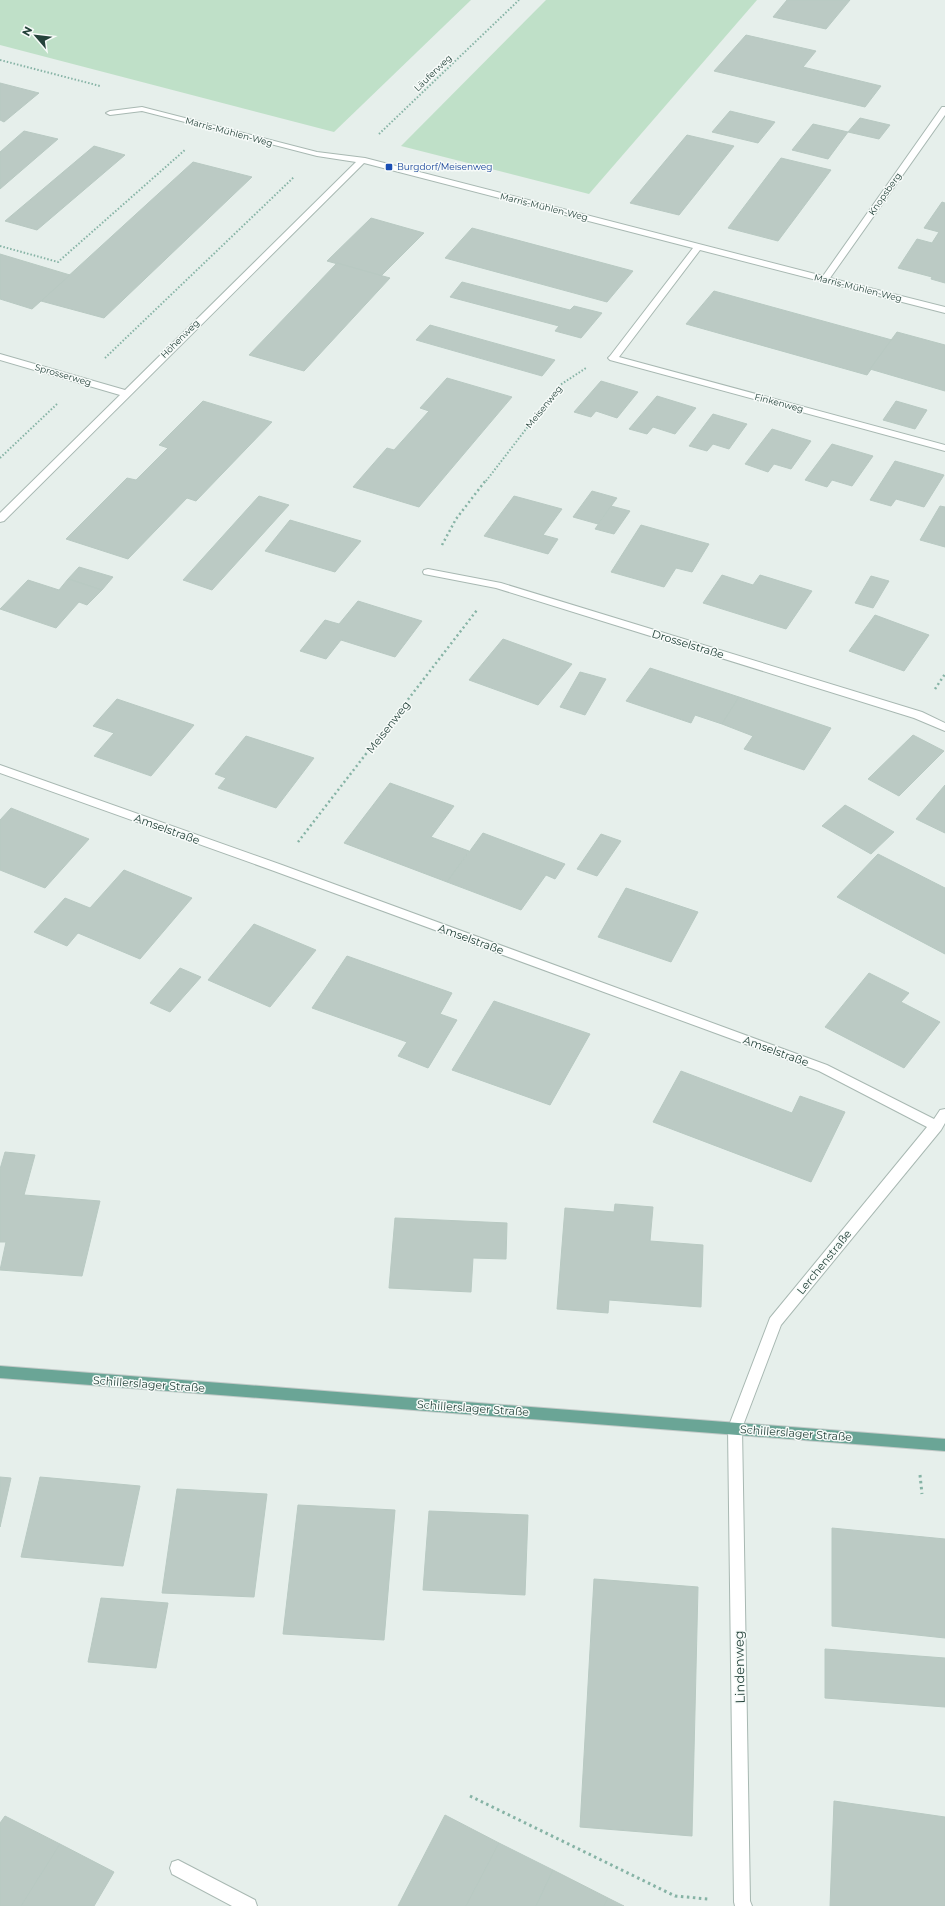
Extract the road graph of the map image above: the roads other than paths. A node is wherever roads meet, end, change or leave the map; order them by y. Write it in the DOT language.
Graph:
graph roads {
  1 [pos="945,109"];
  2 [pos="110,113"];
  3 [pos="362,160"];
  4 [pos="698,247"];
  5 [pos="825,280"];
  6 [pos="945,310"];
  7 [pos="0,357"];
  8 [pos="125,393"];
  9 [pos="945,448"];
  10 [pos="0,519"];
  11 [pos="428,572"];
  12 [pos="945,727"];
  13 [pos="0,770"];
  14 [pos="945,1114"];
  15 [pos="936,1126"];
  16 [pos="0,1372"];
  17 [pos="736,1428"];
  18 [pos="945,1445"];
  19 [pos="178,1868"];
  20 [pos="743,1904"];
  21 [pos="249,1906"];
  1 -- 5 [label="street, Knopsberg"];
  2 -- 3 [label="street, Marris-Mühlen-Weg"];
  3 -- 4 [label="street, Marris-Mühlen-Weg"];
  3 -- 8 [label="street, Höhenweg"];
  4 -- 5 [label="street, Marris-Mühlen-Weg"];
  4 -- 9 [label="street, Finkenweg"];
  5 -- 6 [label="street, Marris-Mühlen-Weg"];
  7 -- 8 [label="street, Sprosserweg"];
  8 -- 10 [label="street, Höhenweg"];
  11 -- 12 [label="street, Drosselstraße"];
  13 -- 15 [label="street, Amselstraße"];
  14 -- 15 [label="street, Lerchenstraße"];
  15 -- 17 [label="street, Lerchenstraße"];
  16 -- 17 [label="main road, Schillerslager Straße"];
  17 -- 18 [label="main road, Schillerslager Straße"];
  17 -- 20 [label="street, Lindenweg"];
  19 -- 21 [label="street"];
}
